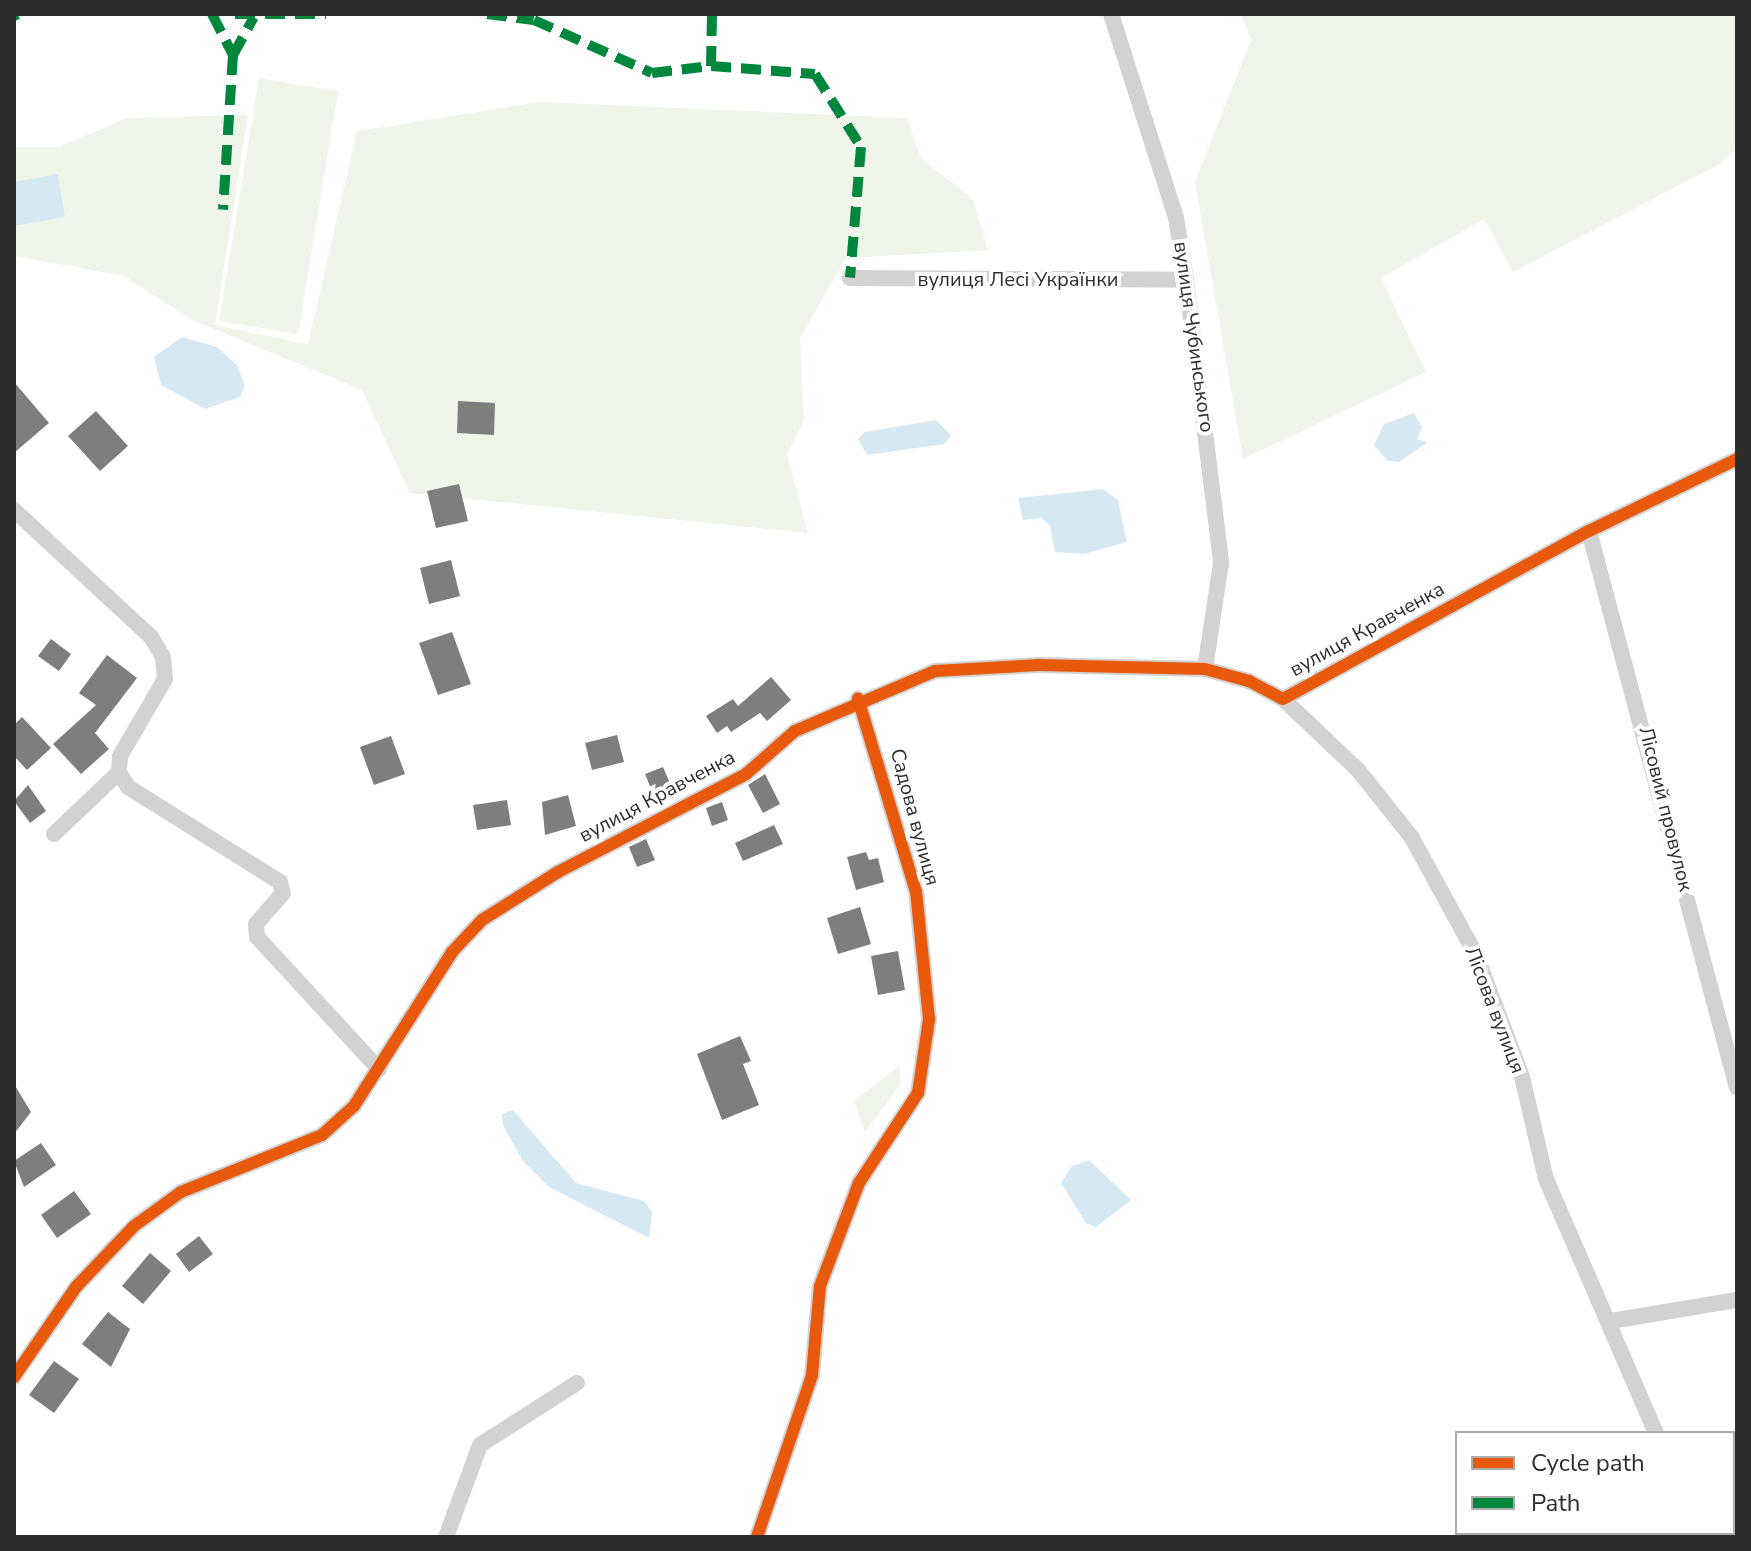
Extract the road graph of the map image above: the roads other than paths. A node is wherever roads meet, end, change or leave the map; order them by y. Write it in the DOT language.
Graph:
graph roads {
  1 [pos="1111,14"];
  2 [pos="850,278"];
  3 [pos="1186,280"];
  4 [pos="1737,459"];
  5 [pos="14,510"];
  6 [pos="1589,531"];
  7 [pos="1205,669"];
  8 [pos="858,699"];
  9 [pos="1283,699"];
  10 [pos="119,772"];
  11 [pos="54,834"];
  12 [pos="379,1069"];
  13 [pos="1737,1088"];
  14 [pos="1737,1300"];
  15 [pos="1611,1321"];
  16 [pos="14,1377"];
  17 [pos="577,1383"];
  18 [pos="1655,1431"];
  19 [pos="446,1537"];
  20 [pos="757,1537"];
  1 -- 3 [label="street, вулиця Чубинського"];
  2 -- 3 [label="street, вулиця Лесі Українки"];
  3 -- 7 [label="street, вулиця Чубинського"];
  4 -- 6 [label="street, вулиця Кравченка"];
  5 -- 10 [label="street"];
  6 -- 9 [label="street, вулиця Кравченка"];
  6 -- 13 [label="street, Лісовий провулок"];
  7 -- 8 [label="street, вулиця Кравченка"];
  7 -- 9 [label="street, вулиця Кравченка"];
  8 -- 12 [label="street, вулиця Кравченка"];
  8 -- 20 [label="street, Садова вулиця"];
  9 -- 15 [label="street, Лісова вулиця"];
  10 -- 11 [label="street"];
  10 -- 12 [label="street"];
  12 -- 16 [label="street, вулиця Кравченка"];
  14 -- 15 [label="street"];
  15 -- 18 [label="street, Лісова вулиця"];
  17 -- 19 [label="street"];
}
